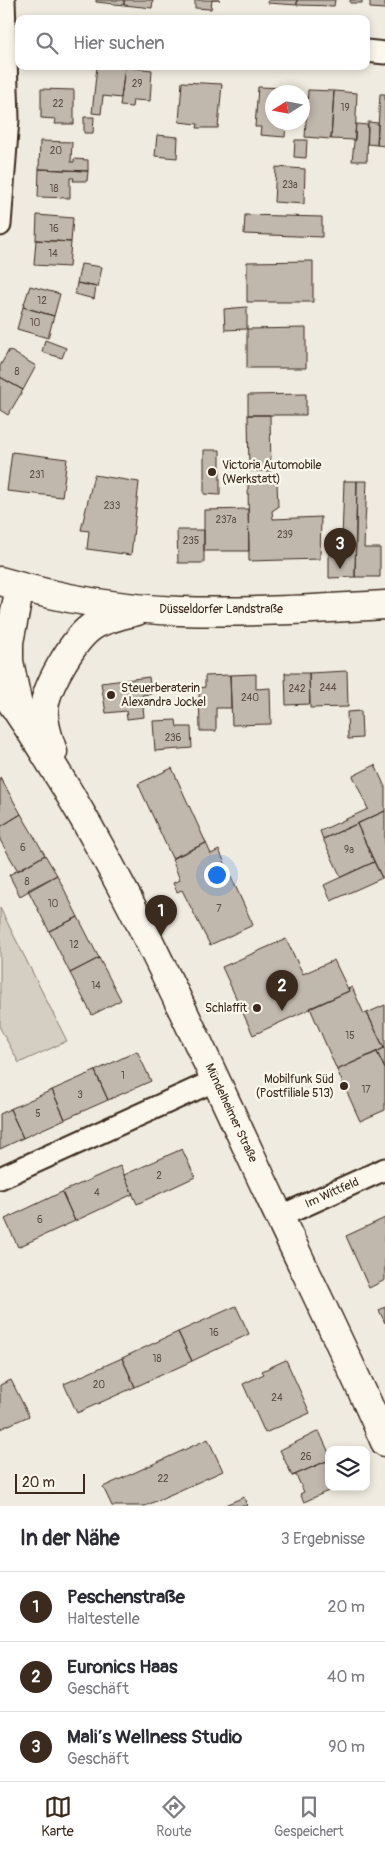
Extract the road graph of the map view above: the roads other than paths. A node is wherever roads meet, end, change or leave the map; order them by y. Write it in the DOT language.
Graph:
graph roads {
  1 [pos="4,0"];
  2 [pos="8,28"];
  3 [pos="370,51"];
  4 [pos="385,53"];
  5 [pos="0,224"];
  6 [pos="10,584"];
  7 [pos="385,606"];
  8 [pos="148,608"];
  9 [pos="0,686"];
  10 [pos="20,714"];
  11 [pos="66,789"];
  12 [pos="216,1080"];
  13 [pos="385,1169"];
  14 [pos="0,1178"];
  15 [pos="280,1217"];
  16 [pos="385,1442"];
  1 -- 2 [label="street"];
  2 -- 5 [label="street"];
  3 -- 4 [label="street"];
  6 -- 8 [label="main road, Düsseldorfer Landstraße"];
  6 -- 10 [label="main road, Mündelheimer Straße"];
  7 -- 8 [label="main road, Düsseldorfer Landstraße"];
  8 -- 11 [label="main road, Mündelheimer Straße"];
  9 -- 10 [label="main road, Mündelheimer Straße"];
  10 -- 11 [label="main road, Mündelheimer Straße"];
  11 -- 12 [label="main road, Mündelheimer Straße"];
  12 -- 14 [label="street"];
  12 -- 15 [label="main road, Mündelheimer Straße"];
  13 -- 15 [label="street, Im Wittfeld"];
  15 -- 16 [label="main road, Mündelheimer Straße"];
}
